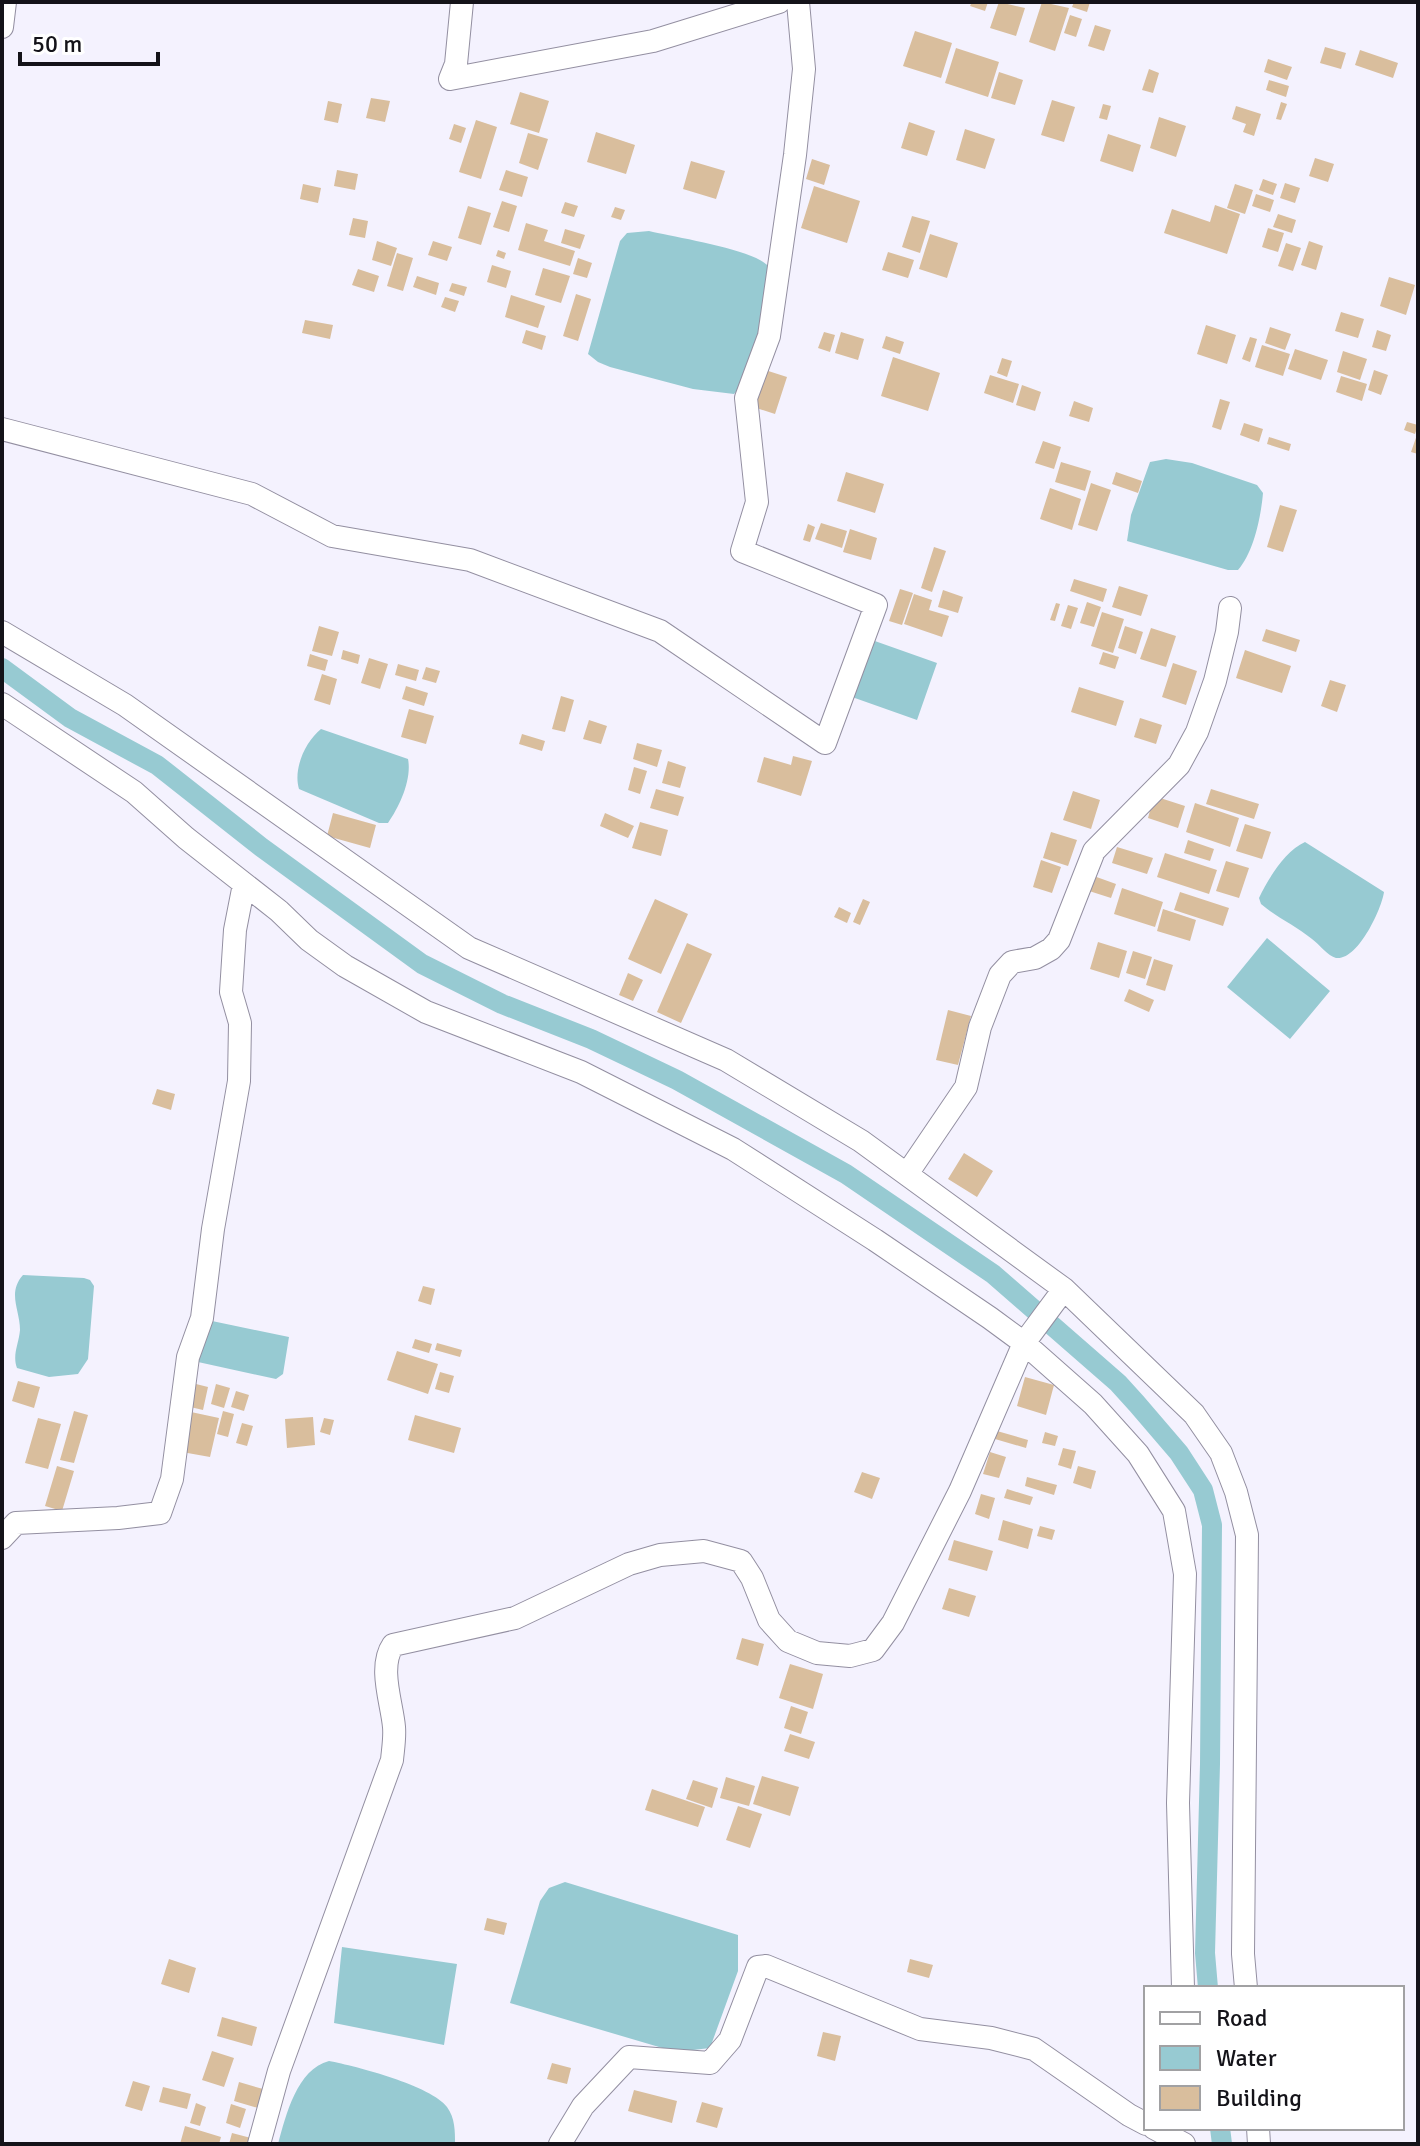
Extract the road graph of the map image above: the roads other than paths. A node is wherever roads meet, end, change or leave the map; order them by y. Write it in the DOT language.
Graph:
graph roads {
  1 [pos="5,2"];
  2 [pos="462,2"];
  3 [pos="779,2"];
  4 [pos="798,2"];
  5 [pos="2,27"];
  6 [pos="2,429"];
  7 [pos="1230,608"];
  8 [pos="2,632"];
  9 [pos="2,704"];
  10 [pos="244,884"];
  11 [pos="907,1174"];
  12 [pos="1064,1289"];
  13 [pos="1024,1343"];
  14 [pos="2,1538"];
  15 [pos="1183,1986"];
  16 [pos="1246,1986"];
  17 [pos="1144,2123"];
  18 [pos="1158,2130"];
  19 [pos="259,2144"];
  20 [pos="560,2144"];
  21 [pos="1184,2144"];
  1 -- 5 [label="street"];
  2 -- 3 [label="street"];
  4 -- 6 [label="street"];
  7 -- 11 [label="street"];
  8 -- 11 [label="street"];
  9 -- 10 [label="street"];
  10 -- 13 [label="street"];
  10 -- 14 [label="street"];
  11 -- 12 [label="street"];
  12 -- 13 [label="street"];
  12 -- 16 [label="street"];
  13 -- 15 [label="street"];
  13 -- 19 [label="street"];
  17 -- 20 [label="street"];
  18 -- 21 [label="street"];
}
